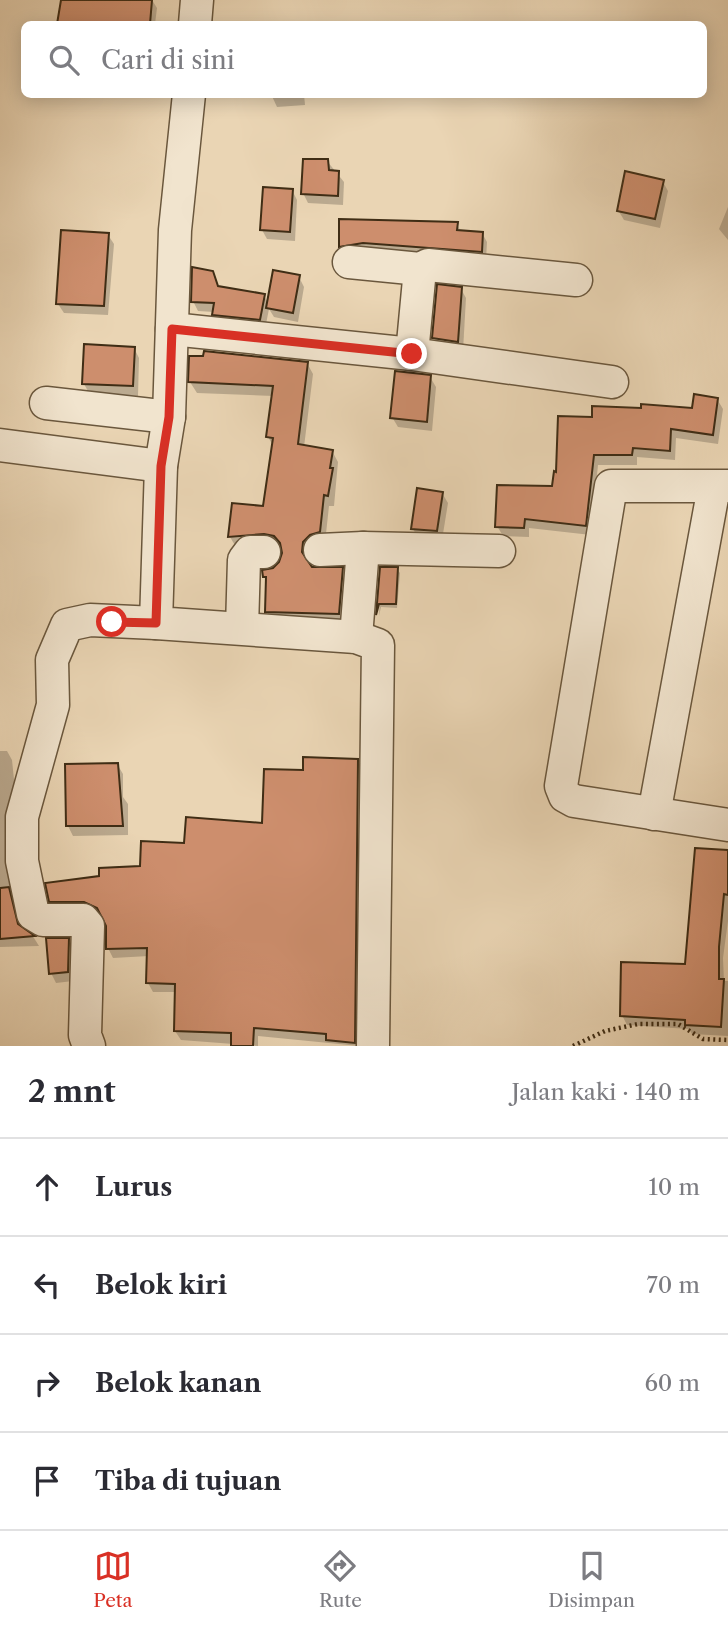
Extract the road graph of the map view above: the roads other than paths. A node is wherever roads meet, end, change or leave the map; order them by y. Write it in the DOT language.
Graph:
graph roads {
  1 [pos="197,0"];
  2 [pos="195,21"];
  3 [pos="189,98"];
  4 [pos="349,262"];
  5 [pos="420,269"];
  6 [pos="576,280"];
  7 [pos="172,329"];
  8 [pos="412,354"];
  9 [pos="612,382"];
  10 [pos="46,403"];
  11 [pos="169,417"];
  12 [pos="0,445"];
  13 [pos="161,466"];
  14 [pos="721,486"];
  15 [pos="363,548"];
  16 [pos="320,550"];
  17 [pos="499,551"];
  18 [pos="264,552"];
  19 [pos="156,623"];
  20 [pos="242,628"];
  21 [pos="356,637"];
  22 [pos="654,814"];
  23 [pos="728,825"];
  24 [pos="89,1046"];
  25 [pos="373,1046"];
  1 -- 2 [label="street"];
  3 -- 7 [label="street"];
  4 -- 5 [label="street"];
  5 -- 6 [label="street"];
  5 -- 8 [label="street"];
  7 -- 8 [label="street"];
  7 -- 11 [label="street"];
  8 -- 9 [label="street"];
  10 -- 11 [label="street"];
  11 -- 13 [label="street"];
  12 -- 13 [label="street"];
  13 -- 19 [label="street"];
  14 -- 22 [label="street"];
  14 -- 22 [label="street"];
  15 -- 16 [label="street"];
  15 -- 17 [label="street"];
  15 -- 21 [label="street"];
  18 -- 20 [label="street"];
  19 -- 20 [label="street"];
  19 -- 24 [label="street"];
  20 -- 21 [label="street"];
  21 -- 25 [label="street"];
  22 -- 23 [label="street"];
}
